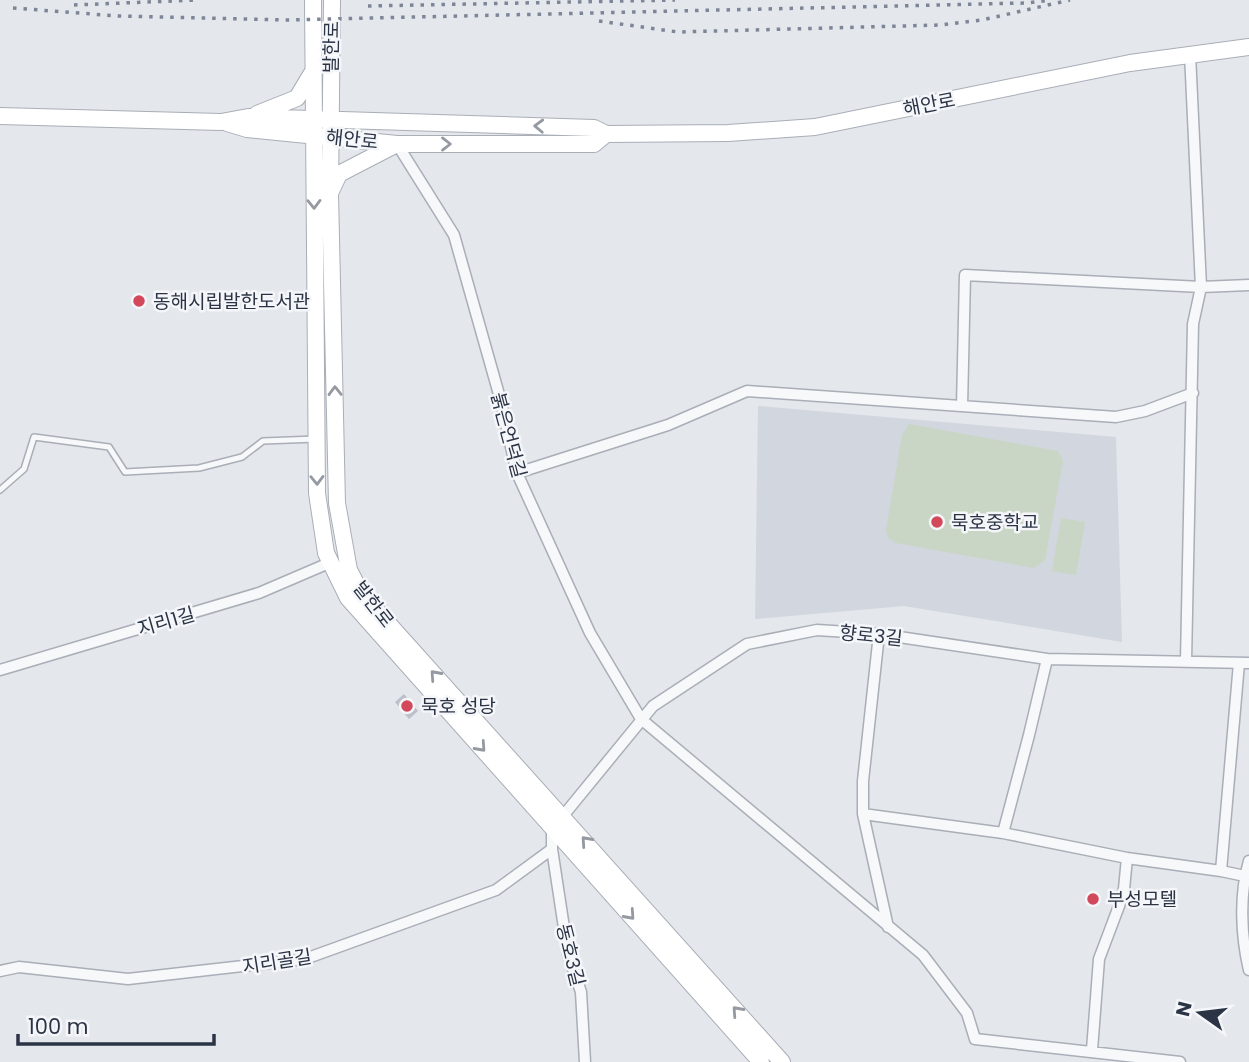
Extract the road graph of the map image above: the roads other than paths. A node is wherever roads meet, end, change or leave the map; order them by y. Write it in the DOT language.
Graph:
graph roads {
  1 [pos="313,0"];
  2 [pos="332,0"];
  3 [pos="1249,47"];
  4 [pos="1190,54"];
  5 [pos="313,71"];
  6 [pos="0,116"];
  7 [pos="248,117"];
  8 [pos="313,118"];
  9 [pos="330,119"];
  10 [pos="221,122"];
  11 [pos="606,134"];
  12 [pos="322,136"];
  13 [pos="397,144"];
  14 [pos="330,194"];
  15 [pos="1249,285"];
  16 [pos="1201,287"];
  17 [pos="1193,393"];
  18 [pos="962,406"];
  19 [pos="316,439"];
  20 [pos="517,473"];
  21 [pos="0,490"];
  22 [pos="345,557"];
  23 [pos="329,563"];
  24 [pos="879,634"];
  25 [pos="1047,659"];
  26 [pos="1186,661"];
  27 [pos="1244,663"];
  28 [pos="0,670"];
  29 [pos="641,719"];
  30 [pos="863,814"];
  31 [pos="558,822"];
  32 [pos="1003,833"];
  33 [pos="552,849"];
  34 [pos="1127,858"];
  35 [pos="1249,861"];
  36 [pos="1221,871"];
  37 [pos="1245,876"];
  38 [pos="888,927"];
  39 [pos="1249,970"];
  40 [pos="0,971"];
  41 [pos="1092,1051"];
  42 [pos="585,1062"];
  43 [pos="761,1062"];
  44 [pos="782,1062"];
  45 [pos="1180,1062"];
  1 -- 5 [label="street, 발한로"];
  2 -- 9 [label="street, 발한로"];
  3 -- 4 [label="street, 해안로"];
  4 -- 11 [label="street, 해안로"];
  4 -- 16 [label="street"];
  5 -- 7 [label="street"];
  5 -- 8 [label="street, 발한로"];
  6 -- 10 [label="street, 해안로"];
  7 -- 8 [label="street, 해안로"];
  7 -- 10 [label="street, 해안로"];
  8 -- 9 [label="street, 해안로"];
  8 -- 12 [label="street, 발한로"];
  11 -- 9 [label="street, 해안로, one-way"];
  9 -- 12 [label="street, 발한로"];
  10 -- 12 [label="street, 해안로"];
  13 -- 11 [label="street, 해안로, one-way"];
  12 -- 13 [label="street, 해안로"];
  12 -- 14 [label="street, 발한로"];
  12 -- 19 [label="street, 발한로, one-way"];
  13 -- 14 [label="street"];
  13 -- 20 [label="street, 붉은언덕길"];
  22 -- 14 [label="street, 발한로, one-way"];
  15 -- 16 [label="street"];
  16 -- 17 [label="street"];
  16 -- 18 [label="street"];
  17 -- 18 [label="street"];
  17 -- 26 [label="street"];
  18 -- 20 [label="street"];
  19 -- 21 [label="lane"];
  19 -- 23 [label="street, 발한로, one-way"];
  20 -- 29 [label="street, 붉은언덕길"];
  22 -- 23 [label="street"];
  31 -- 22 [label="street, 발한로, one-way"];
  23 -- 28 [label="street, 지리1길"];
  23 -- 31 [label="street, 발한로, one-way"];
  24 -- 25 [label="street, 향로3길"];
  24 -- 29 [label="street, 향로3길"];
  24 -- 30 [label="street"];
  25 -- 26 [label="street, 향로3길"];
  25 -- 32 [label="street"];
  26 -- 27 [label="street, 향로3길"];
  27 -- 36 [label="street"];
  29 -- 31 [label="street, 향로3길"];
  29 -- 38 [label="street, 붉은언덕길"];
  30 -- 32 [label="street"];
  30 -- 38 [label="street"];
  31 -- 33 [label="street"];
  31 -- 43 [label="street, 발한로, one-way"];
  44 -- 31 [label="street, 발한로, one-way"];
  32 -- 34 [label="street"];
  33 -- 40 [label="street, 지리골길"];
  33 -- 42 [label="street, 동호3길"];
  34 -- 36 [label="street"];
  34 -- 41 [label="street"];
  35 -- 37 [label="street"];
  36 -- 37 [label="street"];
  37 -- 39 [label="street"];
  38 -- 41 [label="street, 붉은언덕길"];
  41 -- 45 [label="street"];
}
